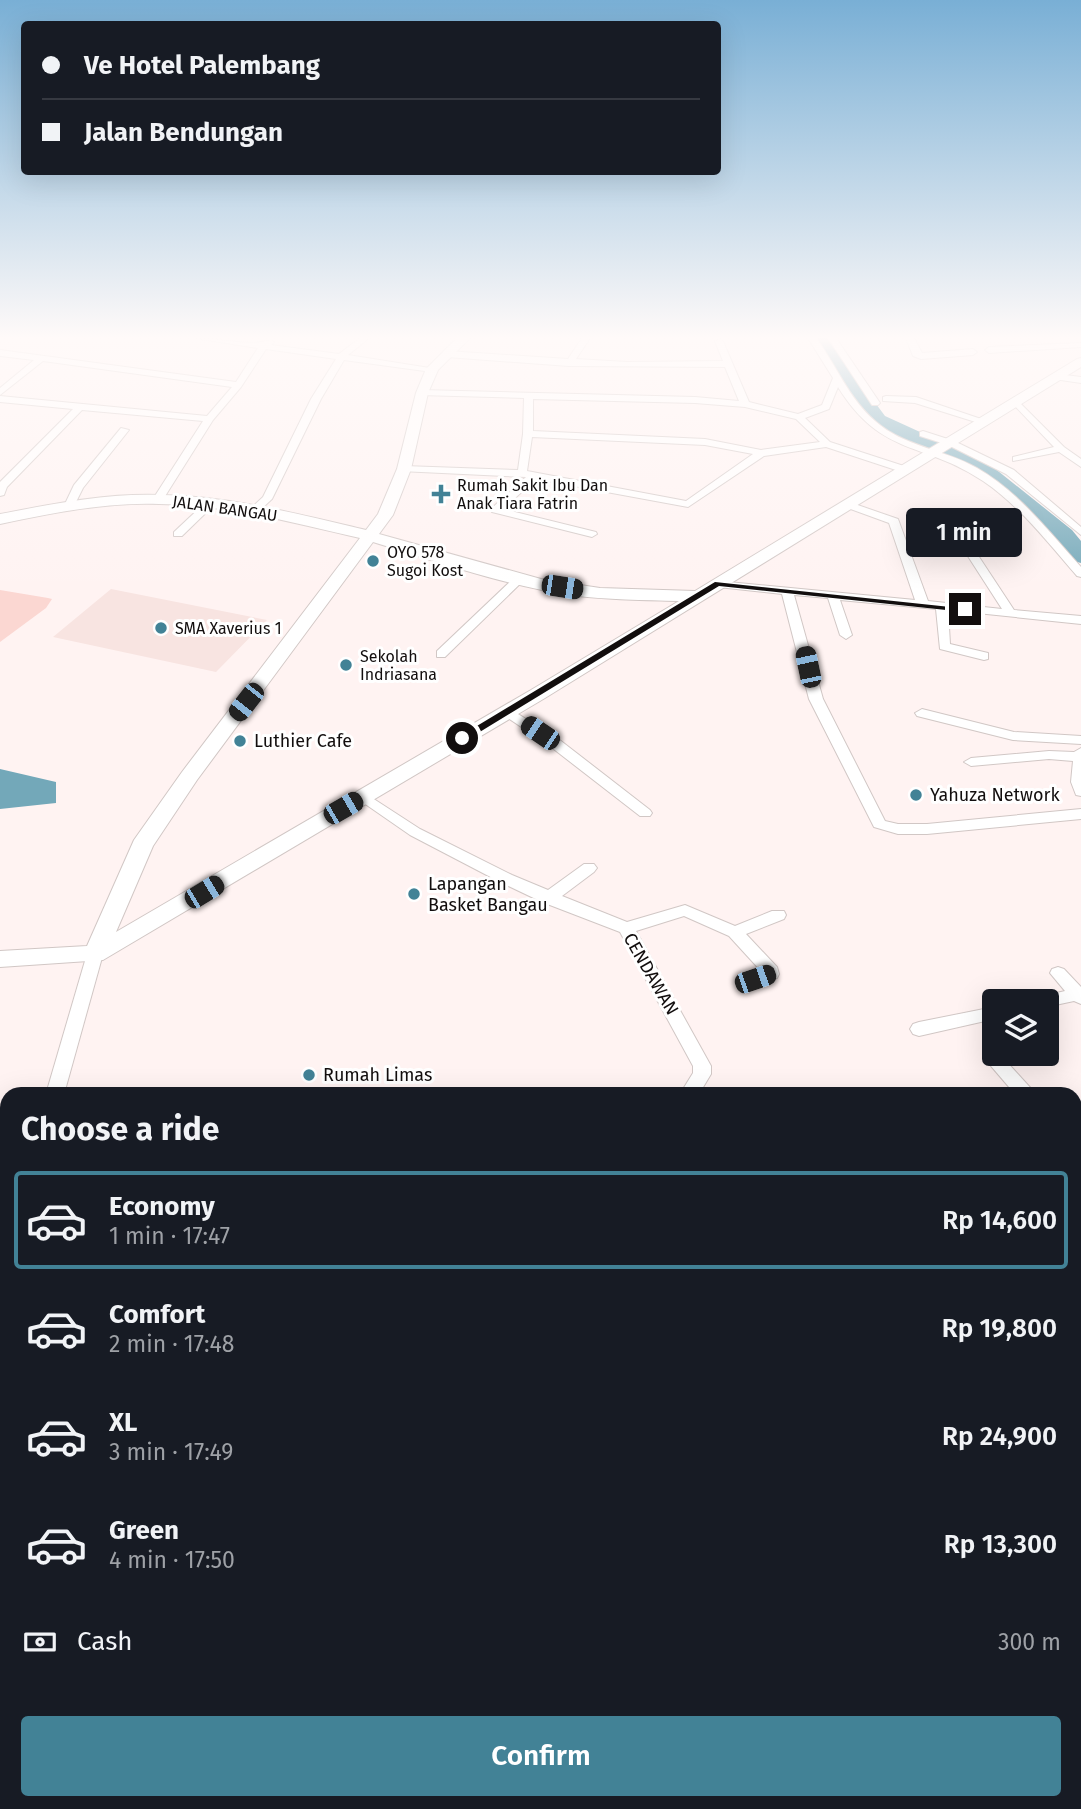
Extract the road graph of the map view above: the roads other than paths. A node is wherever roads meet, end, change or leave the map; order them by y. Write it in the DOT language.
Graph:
graph roads {
  1 [pos="65,422"];
  2 [pos="207,422"];
  3 [pos="305,422"];
  4 [pos="415,422"];
  5 [pos="528,422"];
  6 [pos="805,422"];
  7 [pos="871,422"];
  8 [pos="985,422"];
  9 [pos="1036,422"];
  10 [pos="124,430"];
  11 [pos="923,433"];
  12 [pos="528,434"];
  13 [pos="827,444"];
  14 [pos="942,448"];
  15 [pos="1061,449"];
  16 [pos="761,453"];
  17 [pos="1016,458"];
  18 [pos="1081,464"];
  19 [pos="404,469"];
  20 [pos="906,470"];
  21 [pos="522,473"];
  22 [pos="534,475"];
  23 [pos="0,493"];
  24 [pos="158,499"];
  25 [pos="211,503"];
  26 [pos="849,505"];
  27 [pos="69,506"];
  28 [pos="254,510"];
  29 [pos="0,519"];
  30 [pos="1081,532"];
  31 [pos="958,533"];
  32 [pos="178,534"];
  33 [pos="592,534"];
  34 [pos="366,538"];
  35 [pos="1081,574"];
  36 [pos="520,578"];
  37 [pos="718,584"];
  38 [pos="787,592"];
  39 [pos="697,596"];
  40 [pos="833,596"];
  41 [pos="923,605"];
  42 [pos="942,607"];
  43 [pos="1011,614"];
  44 [pos="1081,620"];
  45 [pos="846,635"];
  46 [pos="441,654"];
  47 [pos="984,656"];
  48 [pos="508,711"];
  49 [pos="922,713"];
  50 [pos="1081,740"];
  51 [pos="1081,754"];
  52 [pos="971,762"];
  53 [pos="1081,792"];
  54 [pos="363,796"];
  55 [pos="645,813"];
  56 [pos="1081,814"];
  57 [pos="589,868"];
  58 [pos="548,898"];
  59 [pos="778,915"];
  60 [pos="626,928"];
  61 [pos="735,932"];
  62 [pos="95,954"];
  63 [pos="0,960"];
  64 [pos="1058,973"];
  65 [pos="755,979"];
  66 [pos="1079,996"];
  67 [pos="1059,1000"];
  68 [pos="982,1016"];
  69 [pos="919,1029"];
  70 [pos="1000,1066"];
  71 [pos="57,1087"];
  72 [pos="694,1087"];
  73 [pos="1020,1087"];
  1 -- 23 [label="street"];
  2 -- 24 [label="street"];
  3 -- 28 [label="street"];
  4 -- 19 [label="street"];
  5 -- 12 [label="street"];
  6 -- 13 [label="street"];
  7 -- 14 [label="street"];
  8 -- 14 [label="street"];
  9 -- 15 [label="street"];
  10 -- 27 [label="street"];
  11 -- 14 [label="street"];
  12 -- 16 [label="street"];
  12 -- 21 [label="street"];
  13 -- 16 [label="street"];
  13 -- 20 [label="street"];
  14 -- 20 [label="street"];
  14 -- 30 [label="street"];
  14 -- 35 [label="street"];
  15 -- 17 [label="street"];
  15 -- 18 [label="street"];
  16 -- 22 [label="street"];
  19 -- 21 [label="street"];
  19 -- 34 [label="street"];
  20 -- 26 [label="street"];
  21 -- 22 [label="street"];
  22 -- 33 [label="street"];
  24 -- 25 [label="street, JALAN BANGAU"];
  24 -- 27 [label="street, JALAN BANGAU"];
  25 -- 28 [label="street, JALAN BANGAU"];
  25 -- 32 [label="street"];
  26 -- 37 [label="street"];
  26 -- 41 [label="street"];
  27 -- 29 [label="street, JALAN BANGAU"];
  28 -- 34 [label="street, JALAN BANGAU"];
  31 -- 43 [label="street"];
  34 -- 36 [label="street, JALAN BANGAU"];
  34 -- 62 [label="street"];
  36 -- 39 [label="street, JALAN BANGAU"];
  36 -- 46 [label="street"];
  37 -- 38 [label="street"];
  37 -- 39 [label="street"];
  38 -- 40 [label="street"];
  38 -- 56 [label="street"];
  39 -- 48 [label="street"];
  40 -- 41 [label="street"];
  40 -- 45 [label="street"];
  41 -- 42 [label="street"];
  42 -- 43 [label="street"];
  42 -- 47 [label="street"];
  43 -- 44 [label="street"];
  48 -- 54 [label="street"];
  48 -- 55 [label="street"];
  49 -- 50 [label="street"];
  51 -- 52 [label="street"];
  51 -- 53 [label="street"];
  54 -- 58 [label="street, CENDAWAN"];
  54 -- 62 [label="street"];
  57 -- 58 [label="street"];
  58 -- 60 [label="street, CENDAWAN"];
  59 -- 61 [label="street"];
  60 -- 61 [label="street"];
  60 -- 72 [label="street, CENDAWAN"];
  61 -- 65 [label="street"];
  62 -- 63 [label="street"];
  62 -- 71 [label="street"];
  64 -- 66 [label="street"];
  66 -- 67 [label="street"];
  68 -- 69 [label="street"];
  70 -- 73 [label="street"];
}
